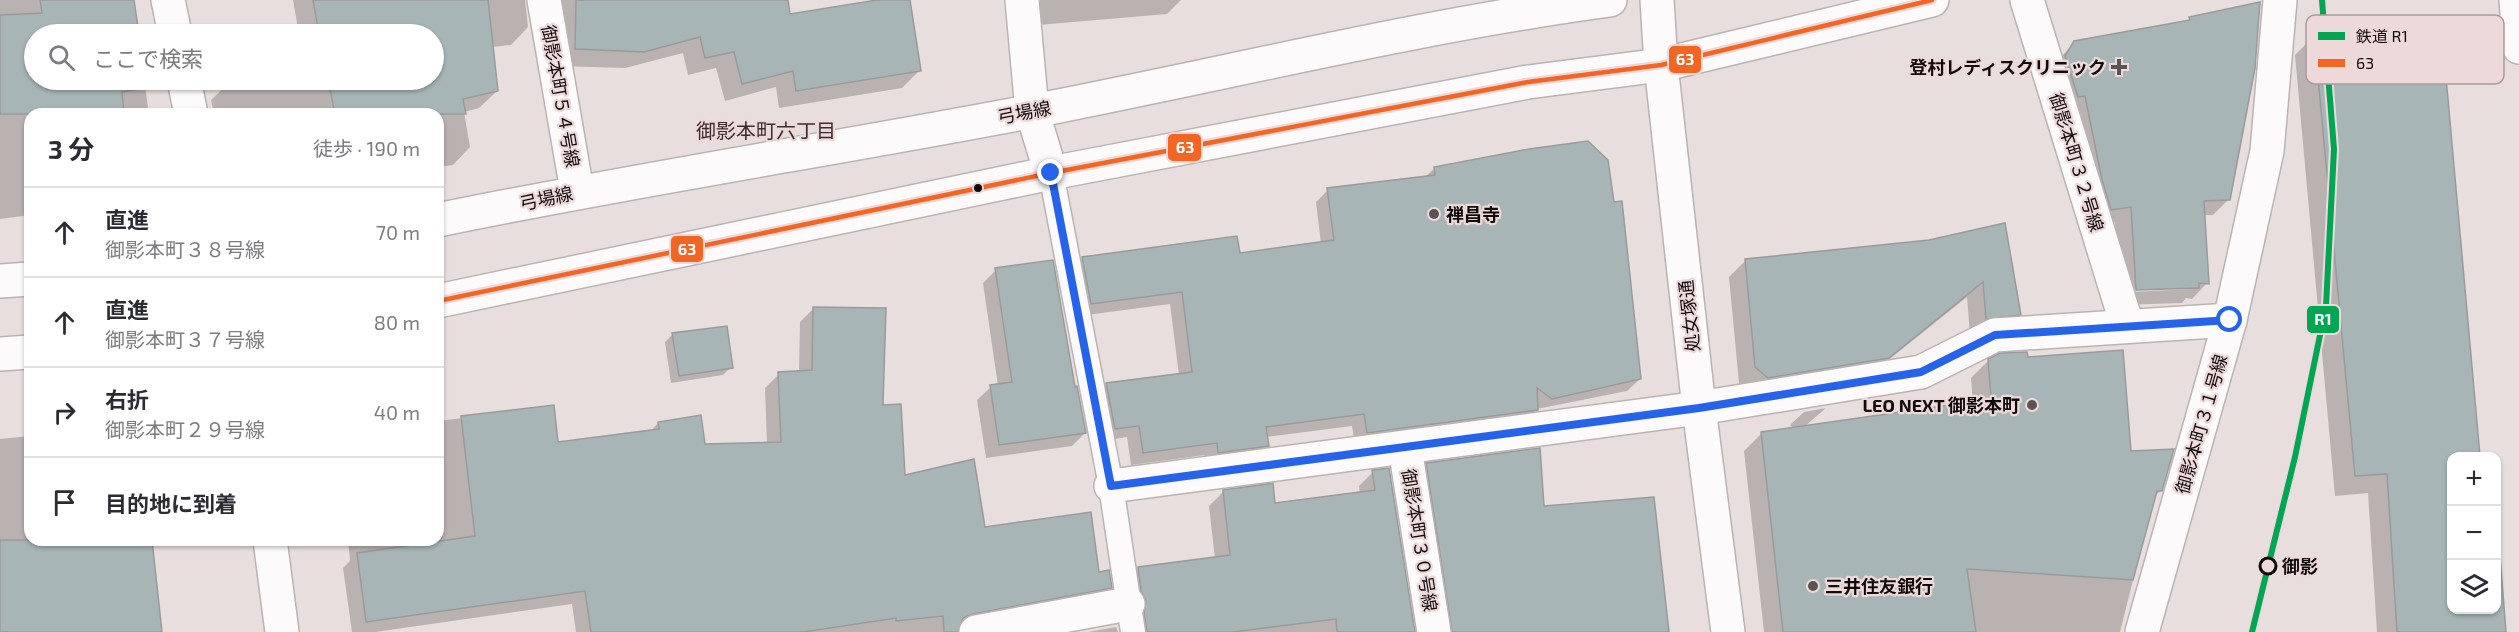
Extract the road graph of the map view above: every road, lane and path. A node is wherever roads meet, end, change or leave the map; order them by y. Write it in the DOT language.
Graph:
graph roads {
  1 [pos="168,0"];
  2 [pos="544,0"];
  3 [pos="1022,0"];
  4 [pos="1610,0"];
  5 [pos="1657,0"];
  6 [pos="1932,0"];
  7 [pos="2027,0"];
  8 [pos="2280,0"];
  9 [pos="2516,0"];
  10 [pos="173,24"];
  11 [pos="2519,47"];
  12 [pos="1661,65"];
  13 [pos="186,90"];
  14 [pos="190,108"];
  15 [pos="1032,111"];
  16 [pos="1051,173"];
  17 [pos="577,191"];
  18 [pos="444,219"];
  19 [pos="24,279"];
  20 [pos="0,281"];
  21 [pos="444,300"];
  22 [pos="2230,320"];
  23 [pos="2127,325"];
  24 [pos="24,352"];
  25 [pos="0,354"];
  26 [pos="1699,408"];
  27 [pos="1405,448"];
  28 [pos="1111,486"];
  29 [pos="271,546"];
  30 [pos="1130,618"];
  31 [pos="282,632"];
  32 [pos="976,632"];
  33 [pos="1434,632"];
  34 [pos="1728,632"];
  35 [pos="2142,632"];
  1 -- 10 [label="street"];
  2 -- 17 [label="street, 御影本町５４号線"];
  3 -- 15 [label="street"];
  4 -- 15 [label="street, 弓場線"];
  5 -- 12 [label="street, 処女塚通"];
  6 -- 12 [label="street"];
  7 -- 23 [label="street, 御影本町３２号線"];
  8 -- 22 [label="street, 御影本町３１号線"];
  9 -- 11 [label="street"];
  12 -- 16 [label="street"];
  12 -- 26 [label="street, 処女塚通"];
  13 -- 14 [label="street"];
  15 -- 16 [label="street"];
  15 -- 17 [label="street, 弓場線"];
  16 -- 21 [label="street"];
  16 -- 28 [label="lane"];
  17 -- 18 [label="street, 弓場線"];
  19 -- 20 [label="street"];
  22 -- 23 [label="street"];
  22 -- 35 [label="street, 御影本町３１号線"];
  23 -- 26 [label="street"];
  24 -- 25 [label="street"];
  26 -- 27 [label="street"];
  26 -- 34 [label="street, 処女塚通"];
  27 -- 28 [label="street"];
  27 -- 33 [label="street, 御影本町３０号線"];
  28 -- 30 [label="lane"];
  29 -- 31 [label="street"];
  30 -- 32 [label="street"];
}
